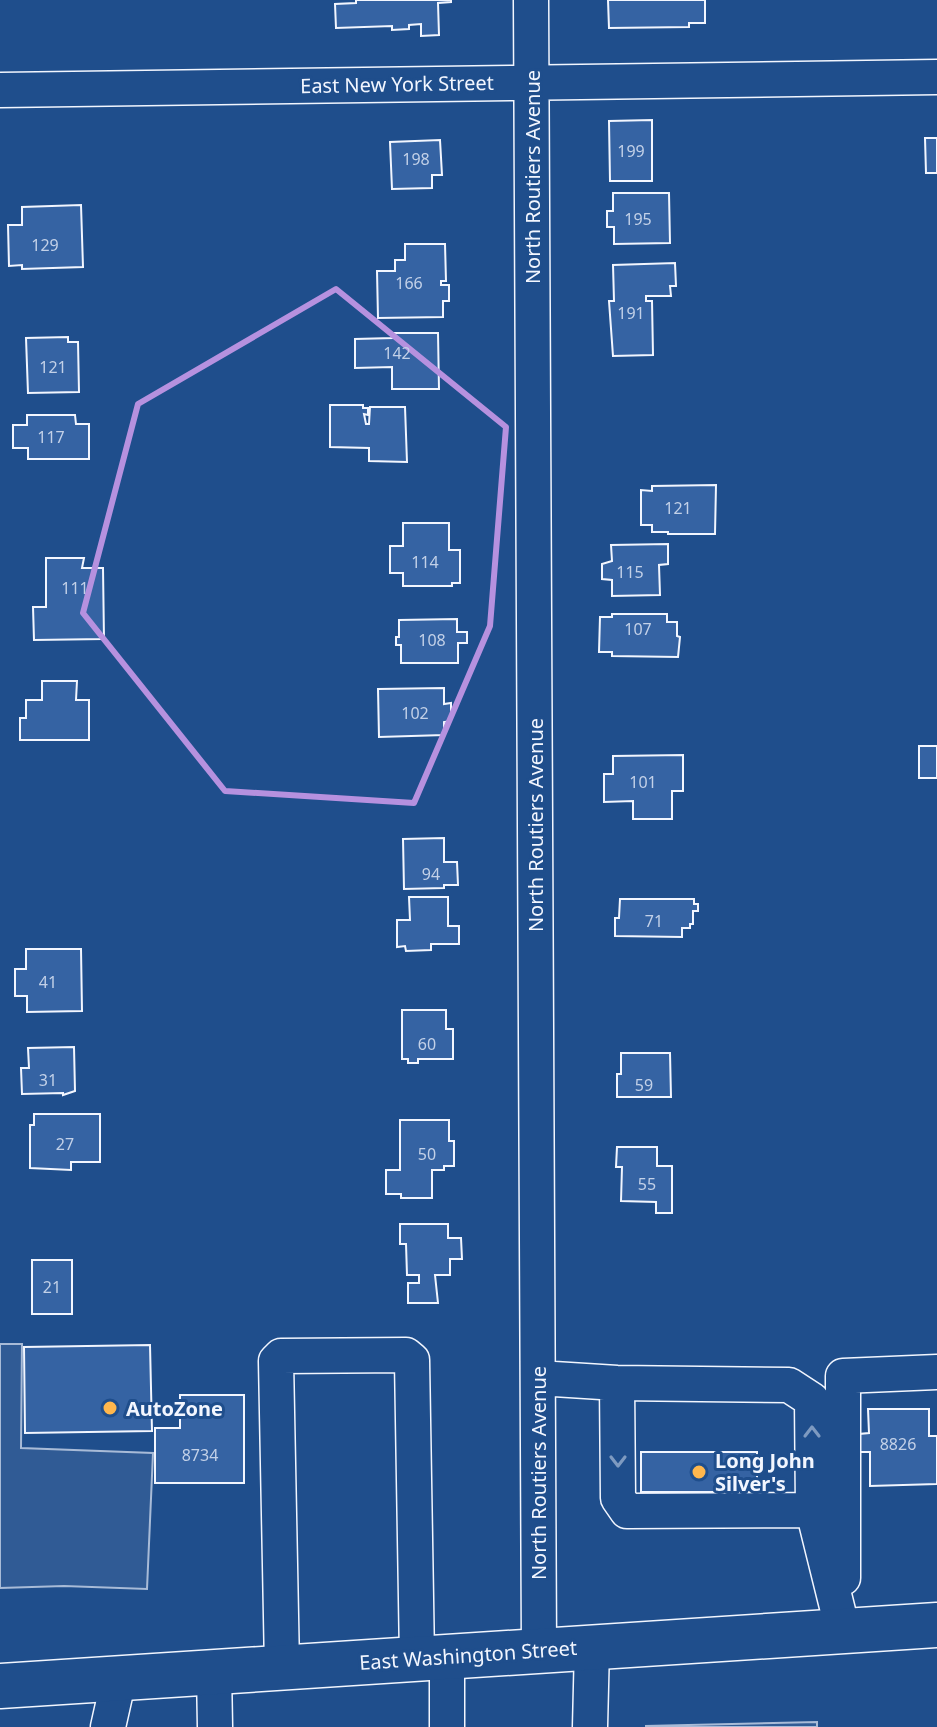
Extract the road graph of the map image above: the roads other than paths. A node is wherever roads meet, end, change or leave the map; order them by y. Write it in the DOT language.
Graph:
graph roads {
  1 [pos="531,0"];
  2 [pos="937,77"];
  3 [pos="532,83"];
  4 [pos="0,90"];
  5 [pos="937,1372"];
  6 [pos="538,1378"];
  7 [pos="617,1383"];
  8 [pos="813,1510"];
  9 [pos="937,1625"];
  10 [pos="843,1631"];
  11 [pos="592,1646"];
  12 [pos="539,1650"];
  13 [pos="432,1657"];
  14 [pos="282,1667"];
  15 [pos="214,1672"];
  16 [pos="119,1678"];
  17 [pos="0,1686"];
  18 [pos="108,1727"];
  19 [pos="215,1727"];
  20 [pos="447,1727"];
  21 [pos="590,1727"];
  1 -- 3 [label="street, North Routiers Avenue"];
  2 -- 3 [label="street, East New York Street"];
  3 -- 4 [label="street, East New York Street"];
  3 -- 6 [label="street, North Routiers Avenue"];
  5 -- 10 [label="street"];
  6 -- 7 [label="street"];
  6 -- 12 [label="street, North Routiers Avenue"];
  8 -- 7 [label="street, one-way"];
  7 -- 8 [label="street, one-way"];
  8 -- 10 [label="street"];
  9 -- 10 [label="main road, East Washington Street"];
  10 -- 11 [label="main road, East Washington Street"];
  11 -- 12 [label="main road, East Washington Street"];
  11 -- 21 [label="street"];
  12 -- 13 [label="main road, East Washington Street"];
  13 -- 14 [label="main road, East Washington Street"];
  13 -- 14 [label="street"];
  13 -- 20 [label="street"];
  14 -- 15 [label="main road, East Washington Street"];
  15 -- 16 [label="main road, East Washington Street"];
  15 -- 19 [label="street"];
  16 -- 17 [label="main road, East Washington Street"];
  16 -- 18 [label="street"];
}
